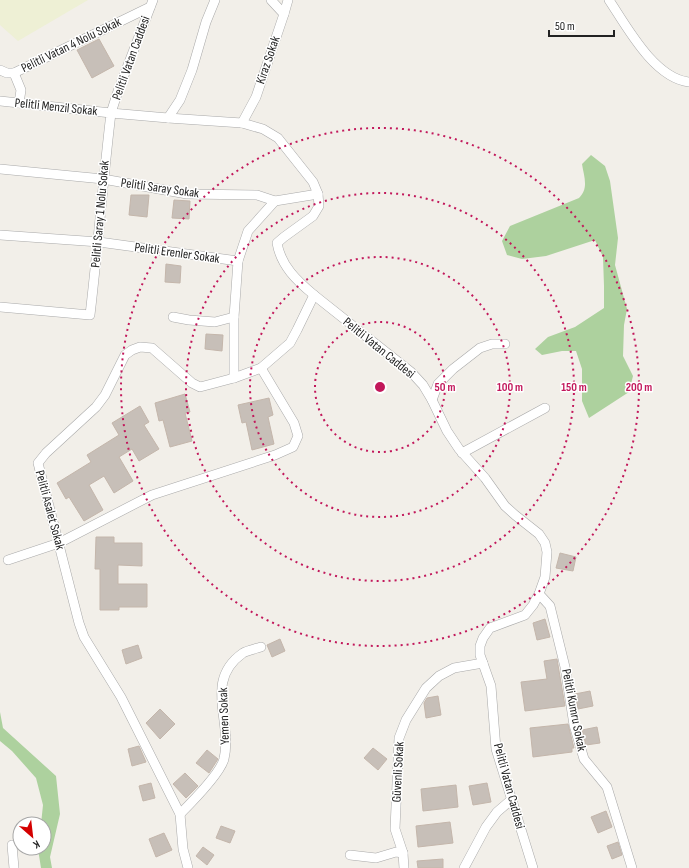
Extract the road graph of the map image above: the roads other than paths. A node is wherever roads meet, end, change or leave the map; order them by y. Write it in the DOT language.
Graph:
graph roads {
  1 [pos="215,0"];
  2 [pos="271,0"];
  3 [pos="288,0"];
  4 [pos="609,0"];
  5 [pos="151,4"];
  6 [pos="284,14"];
  7 [pos="0,70"];
  8 [pos="14,73"];
  9 [pos="689,82"];
  10 [pos="0,101"];
  11 [pos="19,103"];
  12 [pos="111,113"];
  13 [pos="168,118"];
  14 [pos="242,123"];
  15 [pos="0,169"];
  16 [pos="103,179"];
  17 [pos="318,194"];
  18 [pos="275,201"];
  19 [pos="0,235"];
  20 [pos="98,242"];
  21 [pos="238,261"];
  22 [pos="314,296"];
  23 [pos="0,307"];
  24 [pos="173,317"];
  25 [pos="234,317"];
  26 [pos="505,344"];
  27 [pos="261,368"];
  28 [pos="234,378"];
  29 [pos="432,400"];
  30 [pos="545,408"];
  31 [pos="462,453"];
  32 [pos="59,543"];
  33 [pos="8,560"];
  34 [pos="539,594"];
  35 [pos="261,647"];
  36 [pos="483,663"];
  37 [pos="511,800"];
  38 [pos="180,814"];
  39 [pos="403,853"];
  40 [pos="350,855"];
  41 [pos="13,856"];
  42 [pos="14,868"];
  43 [pos="188,868"];
  44 [pos="404,868"];
  45 [pos="464,868"];
  46 [pos="533,868"];
  47 [pos="632,868"];
  1 -- 13 [label="street"];
  2 -- 6 [label="street"];
  3 -- 6 [label="street, Kiraz Sokak"];
  4 -- 9 [label="street"];
  5 -- 8 [label="street, Pelitli Vatan 4 Nolu Sokak"];
  5 -- 12 [label="street, Pelitli Vatan Caddesi"];
  6 -- 14 [label="street, Kiraz Sokak"];
  7 -- 8 [label="street"];
  8 -- 11 [label="street"];
  10 -- 11 [label="street, Pelitli Menzil Sokak"];
  11 -- 12 [label="street, Pelitli Menzil Sokak"];
  12 -- 13 [label="street, Pelitli Vatan Caddesi"];
  12 -- 16 [label="street, Pelitli Saray 1 Nolu Sokak"];
  13 -- 14 [label="street, Pelitli Vatan Caddesi"];
  14 -- 17 [label="street, Pelitli Vatan Caddesi"];
  15 -- 16 [label="street, Pelitli Saray Sokak"];
  16 -- 18 [label="street, Pelitli Saray Sokak"];
  16 -- 20 [label="street, Pelitli Saray 1 Nolu Sokak"];
  17 -- 18 [label="street, Pelitli Saray Sokak"];
  17 -- 22 [label="street, Pelitli Vatan Caddesi"];
  18 -- 21 [label="street"];
  19 -- 20 [label="street, Pelitli Erenler Sokak"];
  20 -- 21 [label="street, Pelitli Erenler Sokak"];
  20 -- 23 [label="street, Pelitli Saray 1 Nolu Sokak"];
  21 -- 25 [label="street, Pelitli Erenler Sokak"];
  22 -- 27 [label="street, Pelitli Asalet Sokak"];
  22 -- 29 [label="street, Pelitli Vatan Caddesi"];
  24 -- 25 [label="street"];
  25 -- 28 [label="street, Pelitli Erenler Sokak"];
  26 -- 29 [label="street"];
  27 -- 28 [label="street, Pelitli Asalet Sokak"];
  27 -- 32 [label="street"];
  28 -- 32 [label="street, Pelitli Asalet Sokak"];
  29 -- 31 [label="street, Pelitli Vatan Caddesi"];
  30 -- 31 [label="street"];
  31 -- 34 [label="street, Pelitli Vatan Caddesi"];
  32 -- 33 [label="street"];
  32 -- 38 [label="street, Pelitli Asalet Sokak"];
  34 -- 36 [label="street, Pelitli Vatan Caddesi"];
  34 -- 47 [label="street, Pelitli Kumru Sokak"];
  35 -- 38 [label="street, Yemen Sokak"];
  36 -- 37 [label="street, Pelitli Vatan Caddesi"];
  36 -- 39 [label="street, Güvenli Sokak"];
  37 -- 45 [label="street"];
  37 -- 46 [label="street, Pelitli Vatan Caddesi"];
  38 -- 43 [label="street, Pelitli Asalet Sokak"];
  39 -- 40 [label="street"];
  39 -- 44 [label="street, Güvenli Sokak"];
  41 -- 42 [label="street"];
}
